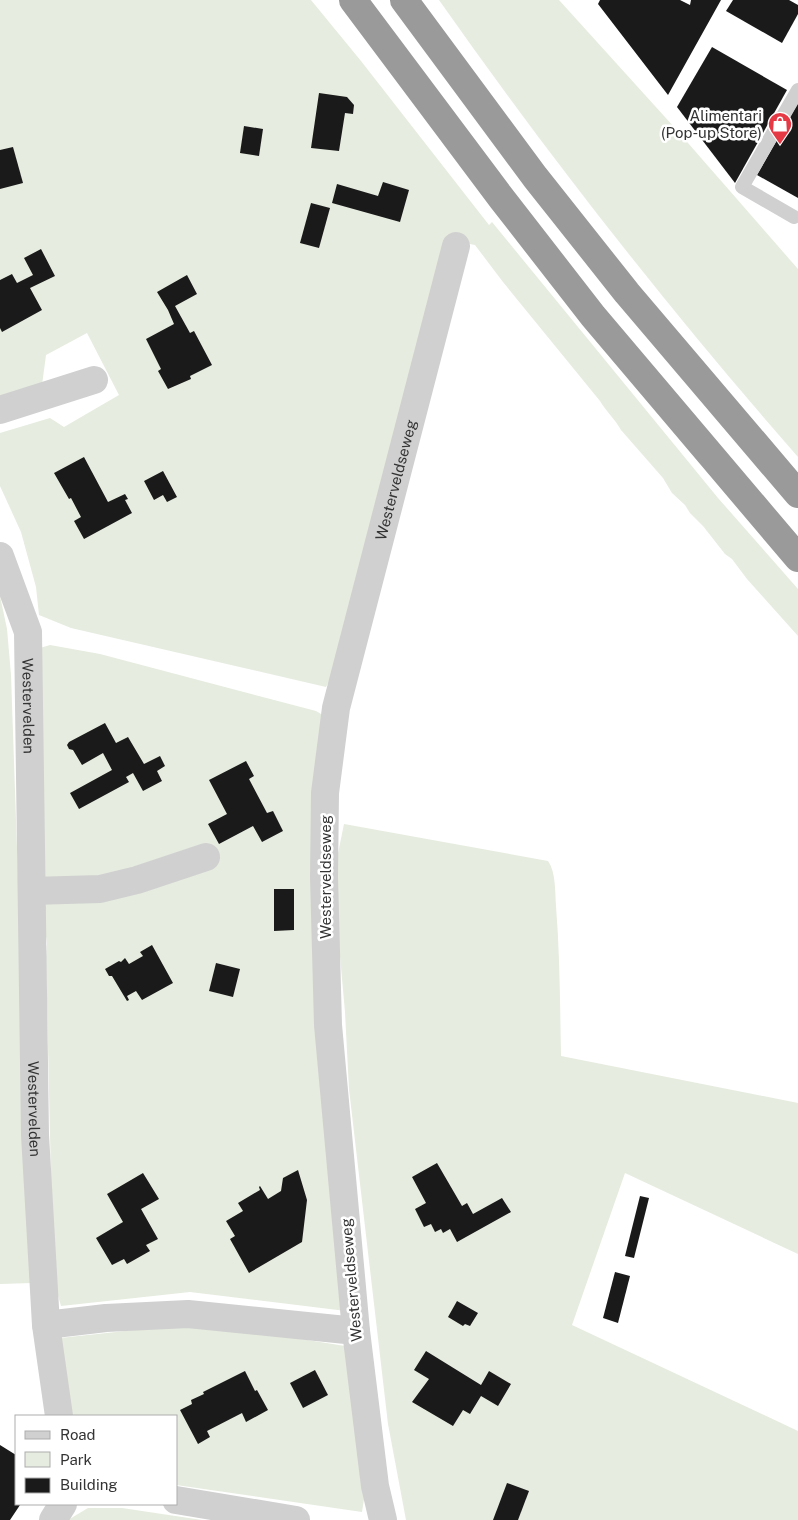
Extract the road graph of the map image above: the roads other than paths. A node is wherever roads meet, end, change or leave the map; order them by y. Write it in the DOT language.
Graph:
graph roads {
  1 [pos="353,0"];
  2 [pos="404,0"];
  3 [pos="798,90"];
  4 [pos="794,216"];
  5 [pos="456,246"];
  6 [pos="94,380"];
  7 [pos="0,410"];
  8 [pos="798,494"];
  9 [pos="0,556"];
  10 [pos="798,558"];
  11 [pos="206,857"];
  12 [pos="32,891"];
  13 [pos="46,1325"];
  14 [pos="356,1331"];
  15 [pos="59,1415"];
  16 [pos="178,1500"];
  17 [pos="62,1505"];
  18 [pos="53,1520"];
  19 [pos="296,1520"];
  20 [pos="383,1520"];
  1 -- 10 [label="highway"];
  2 -- 8 [label="highway"];
  3 -- 4 [label="lane"];
  5 -- 14 [label="street, Westerveldseweg"];
  6 -- 7 [label="street"];
  9 -- 12 [label="street, Westervelden"];
  11 -- 12 [label="street"];
  12 -- 13 [label="street, Westervelden"];
  13 -- 14 [label="street"];
  13 -- 15 [label="street, Westervelden"];
  14 -- 20 [label="street, Westerveldseweg"];
  16 -- 19 [label="street"];
  17 -- 18 [label="street"];
}
